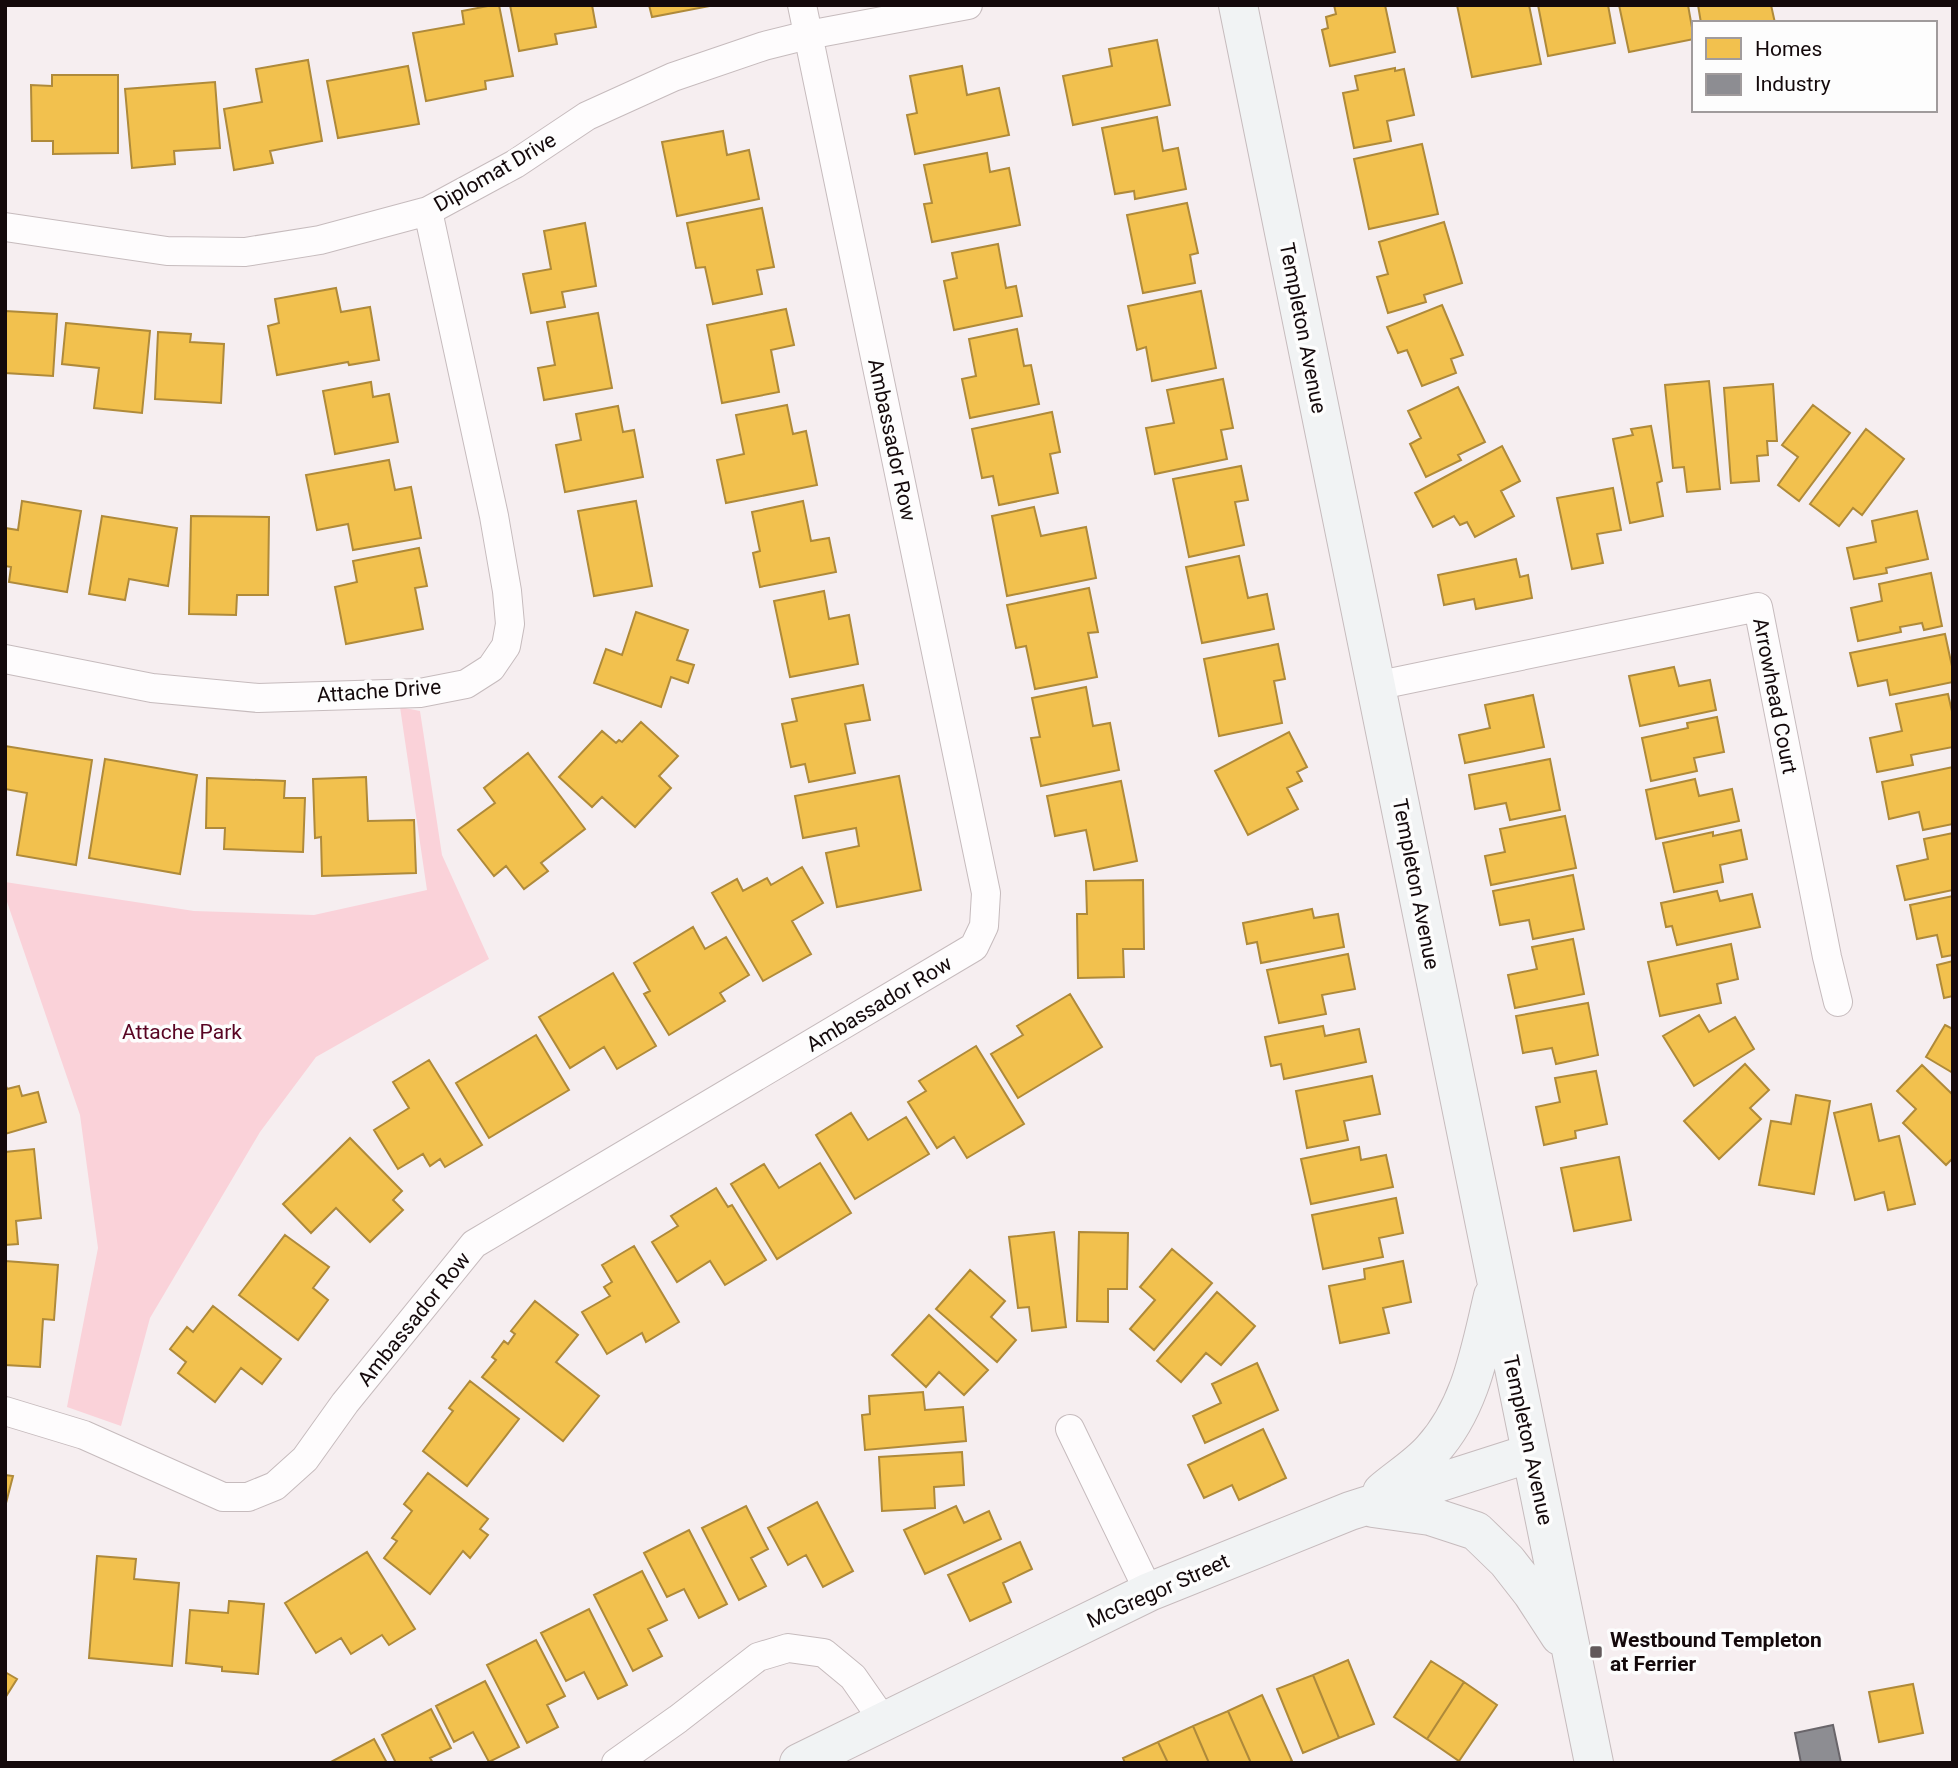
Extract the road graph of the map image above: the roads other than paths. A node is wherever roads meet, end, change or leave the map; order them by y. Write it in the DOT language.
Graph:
graph roads {
  1 [pos="802,5"];
  2 [pos="968,5"];
  3 [pos="1238,5"];
  4 [pos="808,35"];
  5 [pos="428,211"];
  6 [pos="5,228"];
  7 [pos="5,659"];
  8 [pos="1376,686"];
  9 [pos="1838,1002"];
  10 [pos="1496,1282"];
  11 [pos="5,1411"];
  12 [pos="1070,1429"];
  13 [pos="1531,1453"];
  14 [pos="1364,1506"];
  15 [pos="1149,1592"];
  16 [pos="1573,1656"];
  17 [pos="883,1720"];
  18 [pos="616,1763"];
  19 [pos="799,1763"];
  20 [pos="1594,1763"];
  1 -- 4 [label="street, Ambassador Row"];
  2 -- 4 [label="street, Diplomat Drive"];
  3 -- 8 [label="street, Templeton Avenue"];
  4 -- 5 [label="street, Diplomat Drive"];
  4 -- 11 [label="street, Ambassador Row"];
  5 -- 6 [label="street, Diplomat Drive"];
  5 -- 7 [label="street, Attache Drive"];
  8 -- 9 [label="street, Arrowhead Court"];
  8 -- 10 [label="street, Templeton Avenue"];
  10 -- 13 [label="street, Templeton Avenue"];
  10 -- 14 [label="street"];
  12 -- 15 [label="street"];
  13 -- 14 [label="street, McGregor Street"];
  13 -- 16 [label="street, Templeton Avenue"];
  14 -- 15 [label="street, McGregor Street"];
  14 -- 16 [label="street"];
  15 -- 17 [label="street, McGregor Street"];
  16 -- 20 [label="street, Templeton Avenue"];
  17 -- 18 [label="street"];
  17 -- 19 [label="street, McGregor Street"];
}
